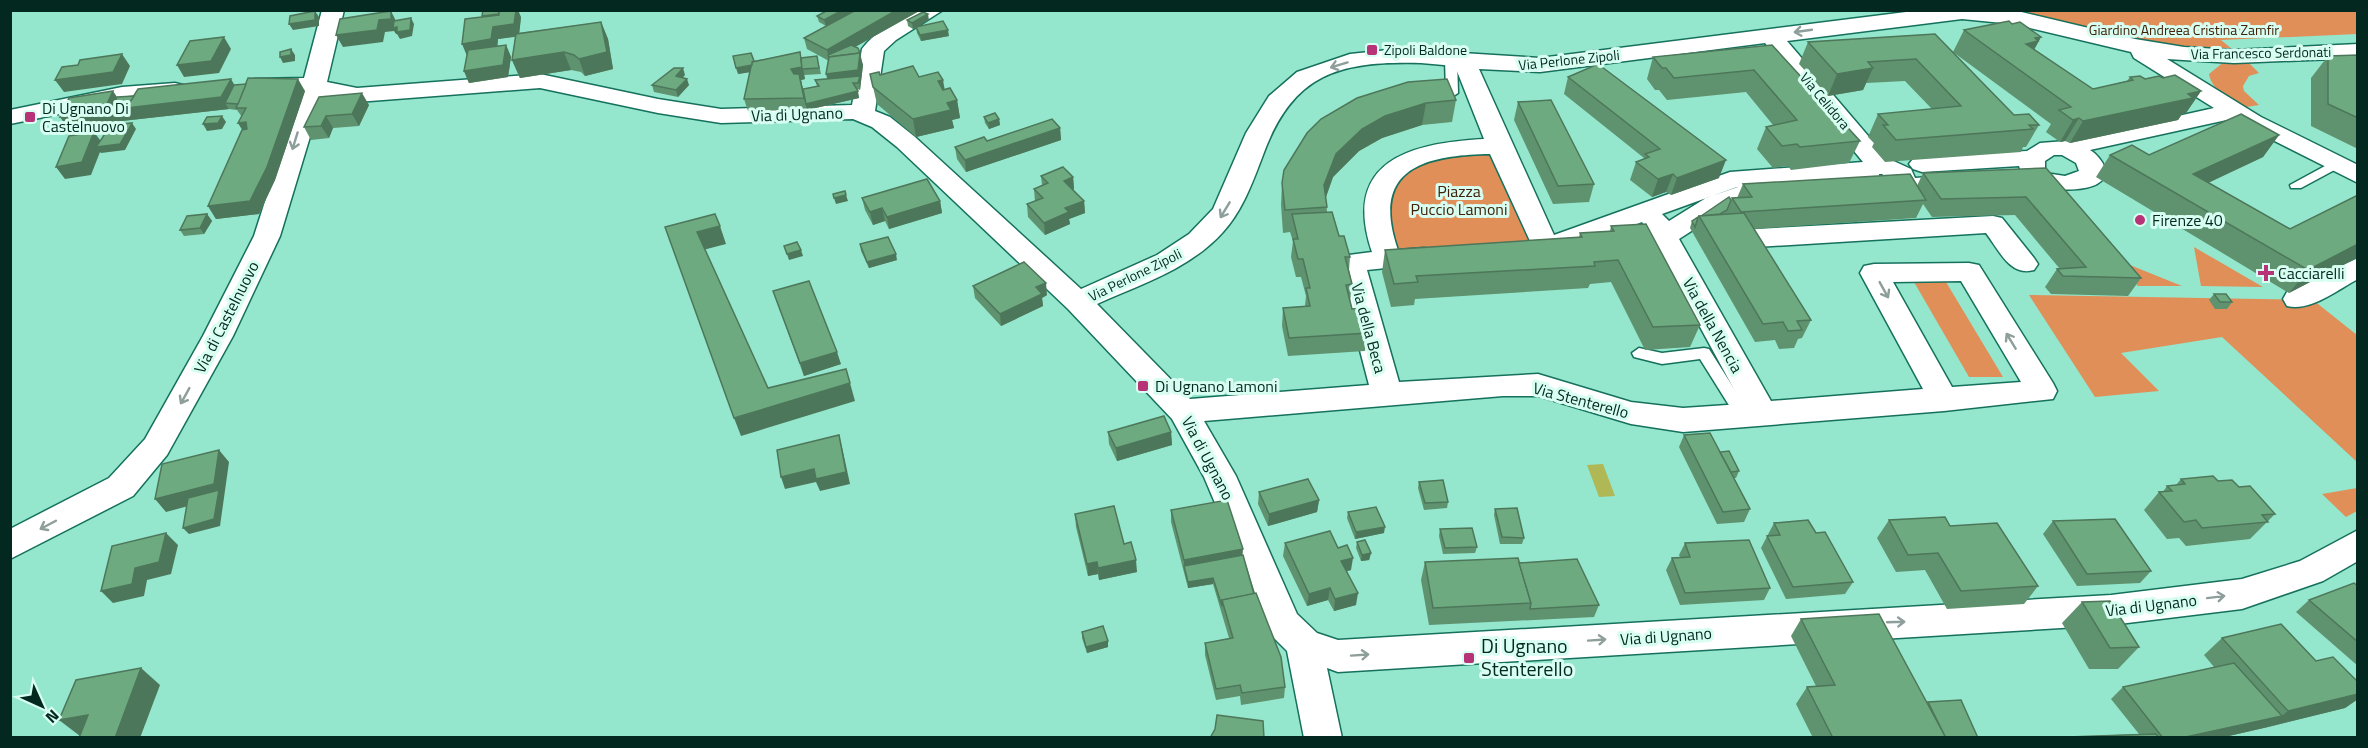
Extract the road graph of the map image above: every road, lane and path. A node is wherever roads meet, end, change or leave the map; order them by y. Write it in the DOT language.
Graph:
graph roads {
  1 [pos="333,10"];
  2 [pos="932,10"];
  3 [pos="1854,17"];
  4 [pos="1898,19"];
  5 [pos="1771,36"];
  6 [pos="1925,42"];
  7 [pos="2129,45"];
  8 [pos="2358,51"];
  9 [pos="2197,56"];
  10 [pos="1457,60"];
  11 [pos="1570,61"];
  12 [pos="1598,82"];
  13 [pos="244,85"];
  14 [pos="314,85"];
  15 [pos="196,88"];
  16 [pos="1452,93"];
  17 [pos="2222,108"];
  18 [pos="862,114"];
  19 [pos="10,117"];
  20 [pos="1499,146"];
  21 [pos="2043,153"];
  22 [pos="2092,168"];
  23 [pos="2347,170"];
  24 [pos="1886,176"];
  25 [pos="2296,184"];
  26 [pos="1649,210"];
  27 [pos="1928,227"];
  28 [pos="1664,237"];
  29 [pos="1756,238"];
  30 [pos="1535,249"];
  31 [pos="1446,256"];
  32 [pos="1388,259"];
  33 [pos="2024,264"];
  34 [pos="2358,267"];
  35 [pos="1957,272"];
  36 [pos="2297,298"];
  37 [pos="1078,302"];
  38 [pos="1639,353"];
  39 [pos="1387,395"];
  40 [pos="1944,400"];
  41 [pos="1183,411"];
  42 [pos="1752,413"];
  43 [pos="2358,544"];
  44 [pos="10,545"];
  45 [pos="1304,644"];
  46 [pos="1320,736"];
  1 -- 14 [label="street, Via di Castelnuovo"];
  2 -- 18 [label="street"];
  3 -- 4 [label="street, Via Perlone Zipoli"];
  3 -- 5 [label="street, Via Perlone Zipoli, one-way"];
  4 -- 6 [label="street"];
  4 -- 7 [label="street, Via Perlone Zipoli"];
  5 -- 11 [label="street, Via Perlone Zipoli"];
  5 -- 24 [label="street, Via Celidora"];
  7 -- 9 [label="street, Via Francesco Serdonati"];
  7 -- 17 [label="street"];
  8 -- 9 [label="street, Via Francesco Serdonati"];
  9 -- 17 [label="street"];
  10 -- 11 [label="street, Via Perlone Zipoli"];
  10 -- 16 [label="lane"];
  10 -- 20 [label="street"];
  10 -- 37 [label="street, Via Perlone Zipoli, one-way"];
  11 -- 12 [label="street"];
  13 -- 14 [label="street, Via di Ugnano"];
  14 -- 18 [label="street, Via di Ugnano"];
  14 -- 44 [label="street, Via di Castelnuovo, one-way"];
  15 -- 19 [label="street"];
  17 -- 21 [label="street"];
  17 -- 22 [label="street"];
  17 -- 23 [label="street"];
  18 -- 37 [label="street, Via di Ugnano"];
  20 -- 30 [label="street"];
  20 -- 32 [label="street"];
  21 -- 22 [label="street"];
  21 -- 22 [label="street"];
  21 -- 24 [label="street"];
  23 -- 25 [label="lane"];
  24 -- 26 [label="street"];
  24 -- 27 [label="street, Via Stenterello"];
  24 -- 28 [label="street"];
  26 -- 28 [label="street, Via della Nencia"];
  26 -- 30 [label="street"];
  27 -- 29 [label="street"];
  27 -- 33 [label="street"];
  27 -- 35 [label="street, Via Stenterello"];
  28 -- 30 [label="street"];
  28 -- 42 [label="street, Via della Nencia"];
  31 -- 32 [label="street"];
  32 -- 39 [label="street, Via della Beca"];
  34 -- 36 [label="street"];
  35 -- 40 [label="street, one-way"];
  40 -- 35 [label="street, Via Stenterello, one-way"];
  37 -- 41 [label="street, Via di Ugnano"];
  38 -- 42 [label="lane"];
  39 -- 41 [label="street, Via Stenterello"];
  39 -- 42 [label="street, Via Stenterello"];
  40 -- 42 [label="street, Via Stenterello"];
  41 -- 45 [label="street, Via di Ugnano"];
  45 -- 43 [label="street, Via di Ugnano, one-way"];
  45 -- 46 [label="street"];
}
